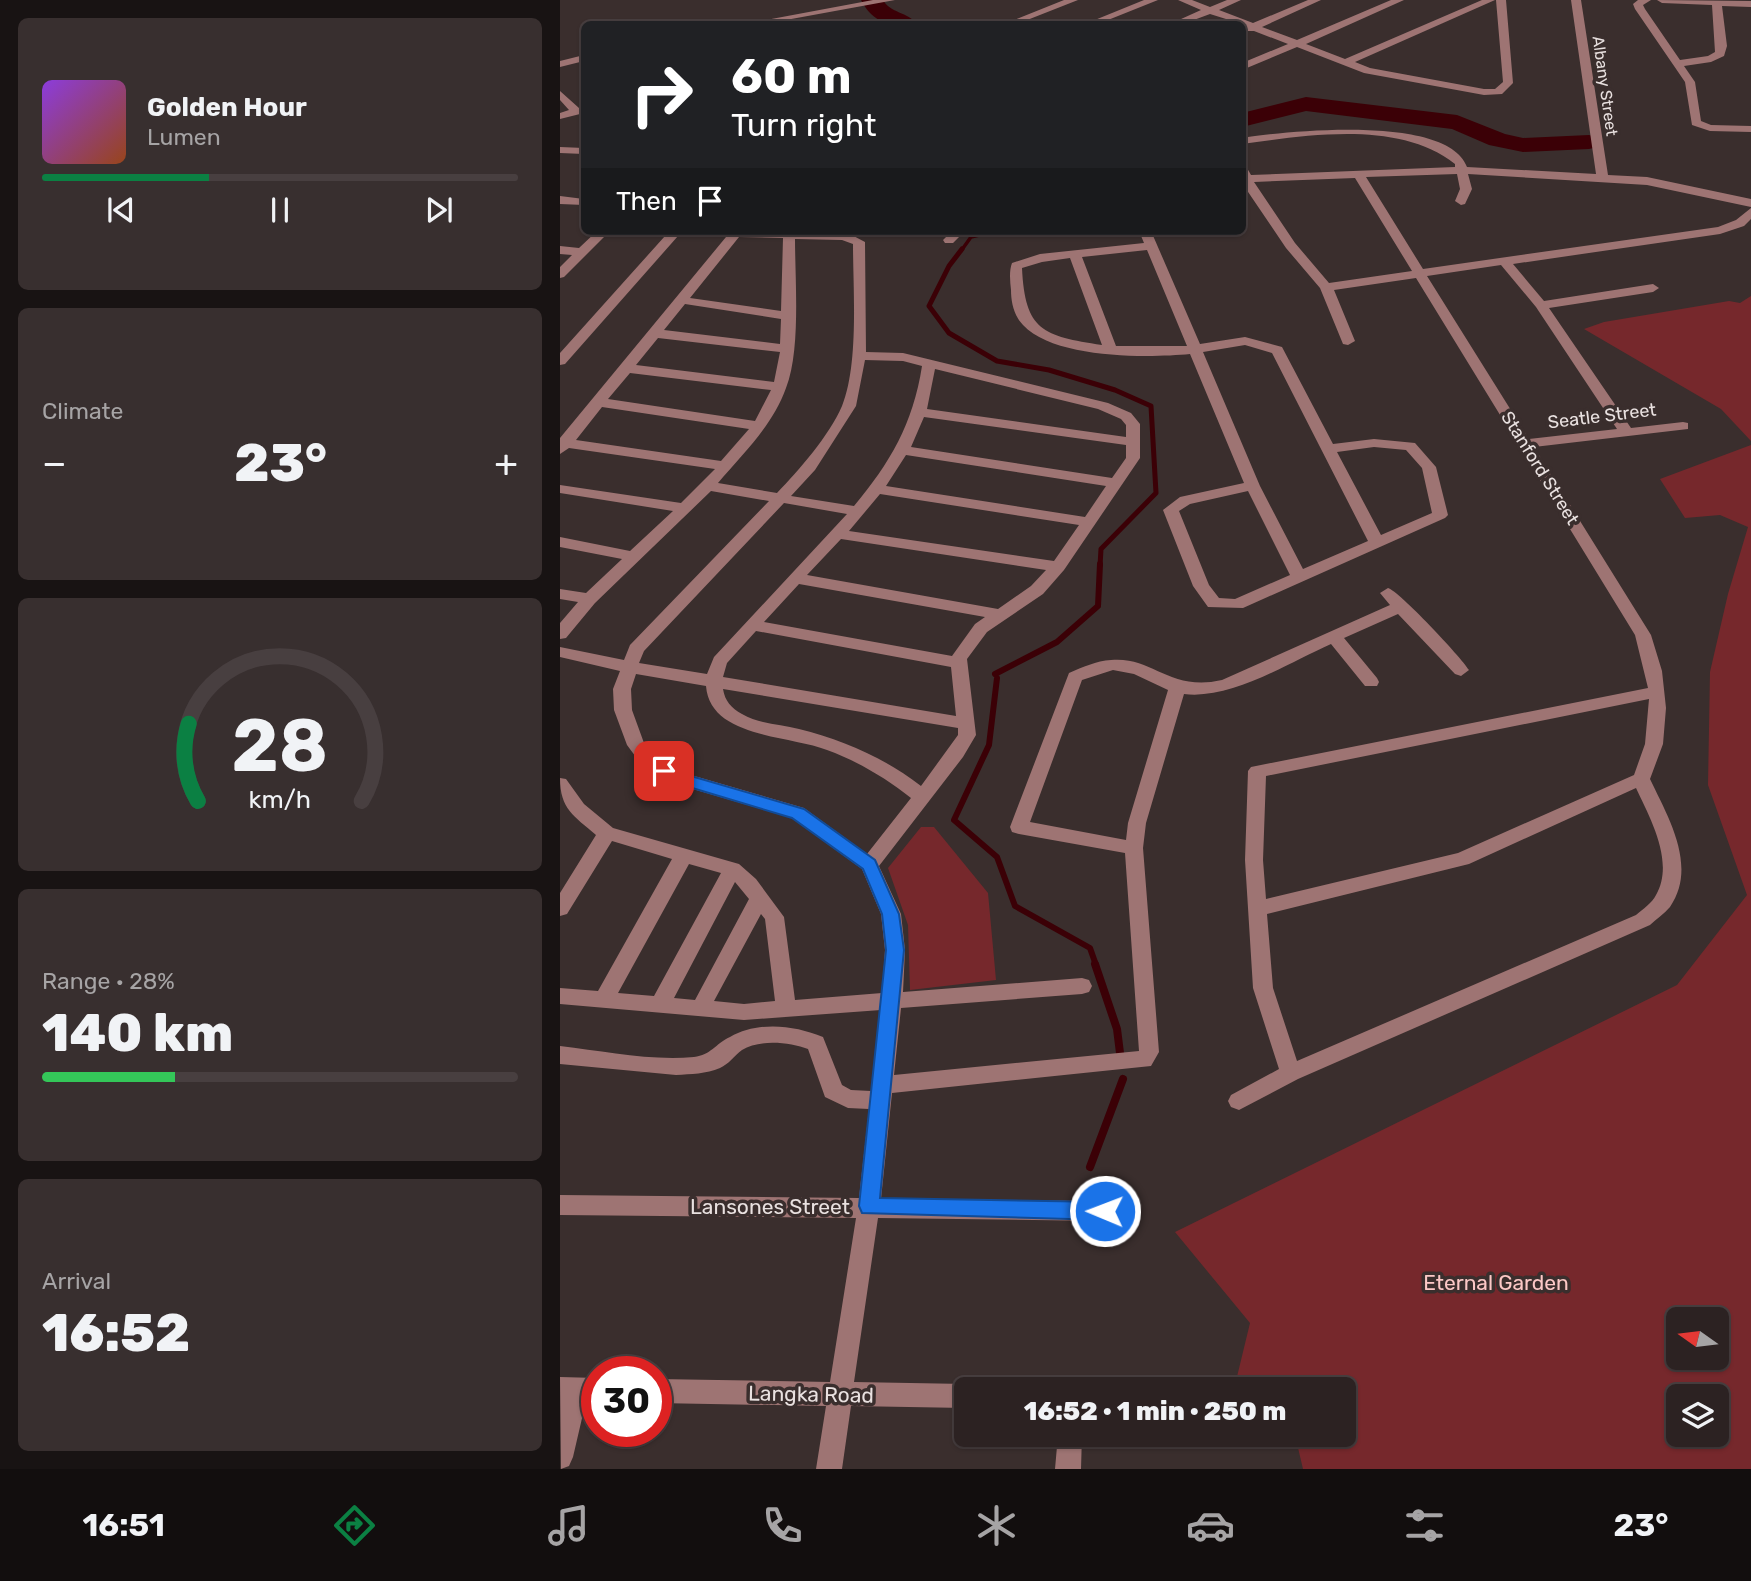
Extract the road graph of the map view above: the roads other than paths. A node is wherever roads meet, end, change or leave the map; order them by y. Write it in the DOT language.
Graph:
graph roads {
  1 [pos="890,0"];
  2 [pos="1073,0"];
  3 [pos="1153,0"];
  4 [pos="1183,0"];
  5 [pos="1236,0"];
  6 [pos="1316,0"];
  7 [pos="1399,0"];
  8 [pos="1489,0"];
  9 [pos="1501,0"];
  10 [pos="1576,0"];
  11 [pos="1646,0"];
  12 [pos="1662,0"];
  13 [pos="1641,1"];
  14 [pos="1717,3"];
  15 [pos="1751,4"];
  16 [pos="1210,11"];
  17 [pos="769,21"];
  18 [pos="1017,21"];
  19 [pos="1098,21"];
  20 [pos="1183,21"];
  21 [pos="1238,21"];
  22 [pos="1246,24"];
  23 [pos="1254,27"];
  24 [pos="1246,30"];
  25 [pos="1297,44"];
  26 [pos="581,59"];
  27 [pos="1344,62"];
  28 [pos="1679,63"];
  29 [pos="560,64"];
  30 [pos="1246,65"];
  31 [pos="560,94"];
  32 [pos="581,111"];
  33 [pos="560,116"];
  34 [pos="1751,129"];
  35 [pos="1246,141"];
  36 [pos="560,150"];
  37 [pos="581,151"];
  38 [pos="1462,170"];
  39 [pos="1358,174"];
  40 [pos="1246,175"];
  41 [pos="1602,177"];
  42 [pos="1246,178"];
  43 [pos="560,200"];
  44 [pos="1461,201"];
  45 [pos="581,202"];
  46 [pos="1751,204"];
  47 [pos="1751,212"];
  48 [pos="600,235"];
  49 [pos="672,235"];
  50 [pos="734,235"];
  51 [pos="789,235"];
  52 [pos="1146,235"];
  53 [pos="1150,246"];
  54 [pos="560,250"];
  55 [pos="582,252"];
  56 [pos="1075,254"];
  57 [pos="1505,262"];
  58 [pos="560,274"];
  59 [pos="1422,274"];
  60 [pos="1326,287"];
  61 [pos="1653,288"];
  62 [pos="681,300"];
  63 [pos="1541,304"];
  64 [pos="786,316"];
  65 [pos="653,333"];
  66 [pos="560,338"];
  67 [pos="578,340"];
  68 [pos="1348,341"];
  69 [pos="787,349"];
  70 [pos="1193,349"];
  71 [pos="1111,351"];
  72 [pos="859,356"];
  73 [pos="560,361"];
  74 [pos="929,363"];
  75 [pos="626,368"];
  76 [pos="779,387"];
  77 [pos="598,402"];
  78 [pos="920,412"];
  79 [pos="760,426"];
  80 [pos="1683,426"];
  81 [pos="1627,433"];
  82 [pos="1132,442"];
  83 [pos="1525,444"];
  84 [pos="562,445"];
  85 [pos="1330,449"];
  86 [pos="903,450"];
  87 [pos="725,466"];
  88 [pos="1117,484"];
  89 [pos="708,486"];
  90 [pos="1253,486"];
  91 [pos="560,489"];
  92 [pos="874,489"];
  93 [pos="778,499"];
  94 [pos="684,508"];
  95 [pos="856,512"];
  96 [pos="1089,522"];
  97 [pos="839,534"];
  98 [pos="560,542"];
  99 [pos="1377,543"];
  100 [pos="635,556"];
  101 [pos="1058,567"];
  102 [pos="1298,577"];
  103 [pos="796,579"];
  104 [pos="560,594"];
  105 [pos="589,599"];
  106 [pos="1001,615"];
  107 [pos="753,625"];
  108 [pos="560,635"];
  109 [pos="1334,637"];
  110 [pos="560,652"];
  111 [pos="959,663"];
  112 [pos="628,667"];
  113 [pos="1461,670"];
  114 [pos="713,681"];
  115 [pos="1371,682"];
  116 [pos="1178,686"];
  117 [pos="1657,692"];
  118 [pos="964,723"];
  119 [pos="1641,779"];
  120 [pos="560,784"];
  121 [pos="922,797"];
  122 [pos="607,833"];
  123 [pos="1134,848"];
  124 [pos="684,855"];
  125 [pos="869,865"];
  126 [pos="732,869"];
  127 [pos="760,897"];
  128 [pos="560,909"];
  129 [pos="1257,909"];
  130 [pos="1082,986"];
  131 [pos="560,996"];
  132 [pos="603,1001"];
  133 [pos="892,1001"];
  134 [pos="659,1006"];
  135 [pos="786,1006"];
  136 [pos="700,1009"];
  137 [pos="560,1055"];
  138 [pos="1291,1073"];
  139 [pos="882,1093"];
  140 [pos="1240,1101"];
  141 [pos="560,1205"];
  142 [pos="869,1206"];
  143 [pos="1105,1211"];
  144 [pos="578,1390"];
  145 [pos="672,1391"];
  146 [pos="841,1394"];
  147 [pos="954,1396"];
  148 [pos="1069,1447"];
  149 [pos="560,1457"];
  150 [pos="829,1469"];
  151 [pos="1068,1469"];
  1 -- 17 [label="street"];
  2 -- 18 [label="street"];
  3 -- 19 [label="street"];
  4 -- 16 [label="street"];
  5 -- 16 [label="street"];
  6 -- 23 [label="street"];
  7 -- 25 [label="street"];
  8 -- 27 [label="street"];
  9 -- 27 [label="street"];
  10 -- 41 [label="street, Albany Street"];
  11 -- 13 [label="street"];
  12 -- 14 [label="street"];
  13 -- 28 [label="street"];
  14 -- 15 [label="street"];
  14 -- 28 [label="street"];
  16 -- 20 [label="street"];
  16 -- 21 [label="street"];
  22 -- 23 [label="street"];
  23 -- 24 [label="street"];
  23 -- 25 [label="street"];
  25 -- 27 [label="street"];
  25 -- 30 [label="street"];
  26 -- 29 [label="street"];
  28 -- 34 [label="street"];
  31 -- 32 [label="street"];
  32 -- 33 [label="street"];
  35 -- 38 [label="street"];
  36 -- 37 [label="street"];
  38 -- 39 [label="street"];
  38 -- 41 [label="street"];
  38 -- 44 [label="street"];
  39 -- 40 [label="street"];
  39 -- 59 [label="street, Stanford Street"];
  41 -- 46 [label="street"];
  42 -- 60 [label="street"];
  43 -- 45 [label="street"];
  47 -- 57 [label="street"];
  48 -- 55 [label="street"];
  49 -- 67 [label="street"];
  50 -- 62 [label="street"];
  51 -- 64 [label="street"];
  51 -- 72 [label="street"];
  52 -- 53 [label="street"];
  53 -- 56 [label="street"];
  53 -- 70 [label="street"];
  54 -- 55 [label="street"];
  55 -- 58 [label="street"];
  56 -- 71 [label="street"];
  56 -- 71 [label="street"];
  57 -- 59 [label="street"];
  57 -- 63 [label="street"];
  59 -- 60 [label="street"];
  59 -- 83 [label="street, Stanford Street"];
  60 -- 68 [label="street"];
  61 -- 63 [label="street"];
  62 -- 64 [label="street"];
  62 -- 65 [label="street"];
  63 -- 81 [label="street"];
  64 -- 69 [label="street"];
  65 -- 69 [label="street"];
  65 -- 75 [label="street"];
  66 -- 67 [label="street"];
  67 -- 73 [label="street"];
  69 -- 76 [label="street"];
  70 -- 71 [label="street"];
  70 -- 85 [label="street"];
  70 -- 90 [label="street"];
  72 -- 74 [label="street"];
  72 -- 93 [label="street"];
  74 -- 78 [label="street"];
  74 -- 82 [label="street"];
  75 -- 76 [label="street"];
  75 -- 77 [label="street"];
  76 -- 79 [label="street"];
  77 -- 79 [label="street"];
  77 -- 84 [label="street"];
  78 -- 82 [label="street"];
  78 -- 86 [label="street"];
  79 -- 87 [label="street"];
  80 -- 81 [label="street, Seatle Street"];
  81 -- 83 [label="street, Seatle Street"];
  82 -- 88 [label="street"];
  83 -- 117 [label="street, Stanford Street"];
  84 -- 87 [label="street"];
  85 -- 99 [label="street"];
  85 -- 99 [label="street"];
  86 -- 88 [label="street"];
  86 -- 92 [label="street"];
  87 -- 89 [label="street"];
  88 -- 96 [label="street"];
  89 -- 93 [label="street"];
  89 -- 94 [label="street"];
  90 -- 102 [label="street"];
  90 -- 102 [label="street"];
  91 -- 94 [label="street"];
  92 -- 95 [label="street"];
  92 -- 96 [label="street"];
  93 -- 95 [label="street"];
  93 -- 112 [label="street"];
  94 -- 100 [label="street"];
  95 -- 97 [label="street"];
  96 -- 101 [label="street"];
  97 -- 101 [label="street"];
  97 -- 103 [label="street"];
  98 -- 100 [label="street"];
  99 -- 102 [label="street"];
  100 -- 105 [label="street"];
  101 -- 106 [label="street"];
  103 -- 106 [label="street"];
  103 -- 107 [label="street"];
  104 -- 105 [label="street"];
  105 -- 108 [label="street"];
  106 -- 111 [label="street"];
  107 -- 111 [label="street"];
  107 -- 114 [label="street"];
  109 -- 113 [label="street"];
  109 -- 115 [label="street"];
  109 -- 116 [label="street"];
  110 -- 112 [label="street"];
  111 -- 118 [label="street"];
  112 -- 114 [label="street"];
  112 -- 125 [label="street"];
  114 -- 118 [label="street"];
  114 -- 121 [label="street"];
  116 -- 123 [label="street"];
  116 -- 123 [label="street"];
  117 -- 119 [label="street, Stanford Street"];
  117 -- 129 [label="street"];
  118 -- 121 [label="street"];
  119 -- 129 [label="street"];
  119 -- 138 [label="street"];
  120 -- 122 [label="street"];
  121 -- 125 [label="street"];
  122 -- 124 [label="street"];
  122 -- 128 [label="street"];
  123 -- 139 [label="street"];
  124 -- 126 [label="street"];
  124 -- 132 [label="street"];
  125 -- 133 [label="street"];
  126 -- 127 [label="street"];
  126 -- 134 [label="street"];
  127 -- 135 [label="street"];
  127 -- 136 [label="street"];
  129 -- 138 [label="street"];
  130 -- 133 [label="street"];
  131 -- 132 [label="street"];
  132 -- 134 [label="street"];
  133 -- 135 [label="street"];
  133 -- 139 [label="street"];
  134 -- 136 [label="street"];
  135 -- 136 [label="street"];
  137 -- 139 [label="street"];
  138 -- 140 [label="street"];
  139 -- 142 [label="street"];
  141 -- 142 [label="street, Lansones Street"];
  142 -- 143 [label="street, Lansones Street"];
  142 -- 146 [label="street"];
  144 -- 149 [label="street"];
  145 -- 146 [label="street, Langka Road"];
  146 -- 147 [label="street, Langka Road"];
  146 -- 150 [label="street"];
  148 -- 151 [label="street"];
}
